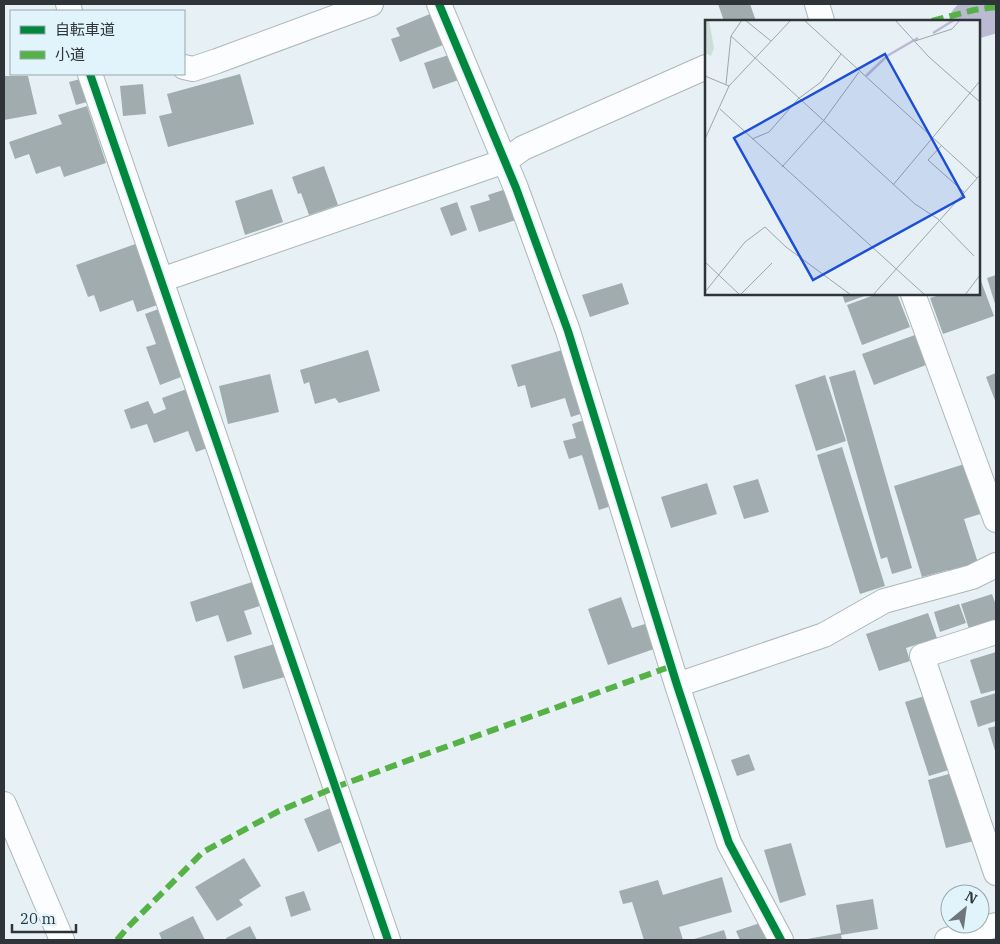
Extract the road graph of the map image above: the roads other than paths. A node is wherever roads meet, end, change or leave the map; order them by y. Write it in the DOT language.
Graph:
graph roads {
  1 [pos="371,4"];
  2 [pos="439,4"];
  3 [pos="185,67"];
  4 [pos="705,67"];
  5 [pos="90,75"];
  6 [pos="505,160"];
  7 [pos="161,280"];
  8 [pos="913,295"];
  9 [pos="996,520"];
  10 [pos="996,565"];
  11 [pos="996,632"];
  12 [pos="677,685"];
  13 [pos="4,804"];
  14 [pos="996,873"];
  15 [pos="996,925"];
  16 [pos="62,940"];
  17 [pos="388,940"];
  18 [pos="781,940"];
  19 [pos="947,940"];
  1 -- 3 [label="street"];
  2 -- 6 [label="street"];
  4 -- 6 [label="street"];
  5 -- 7 [label="street"];
  6 -- 7 [label="street"];
  6 -- 12 [label="street"];
  7 -- 17 [label="street"];
  8 -- 9 [label="street"];
  10 -- 12 [label="street"];
  11 -- 14 [label="street"];
  12 -- 18 [label="street"];
  13 -- 16 [label="street"];
  15 -- 19 [label="street"];
}
